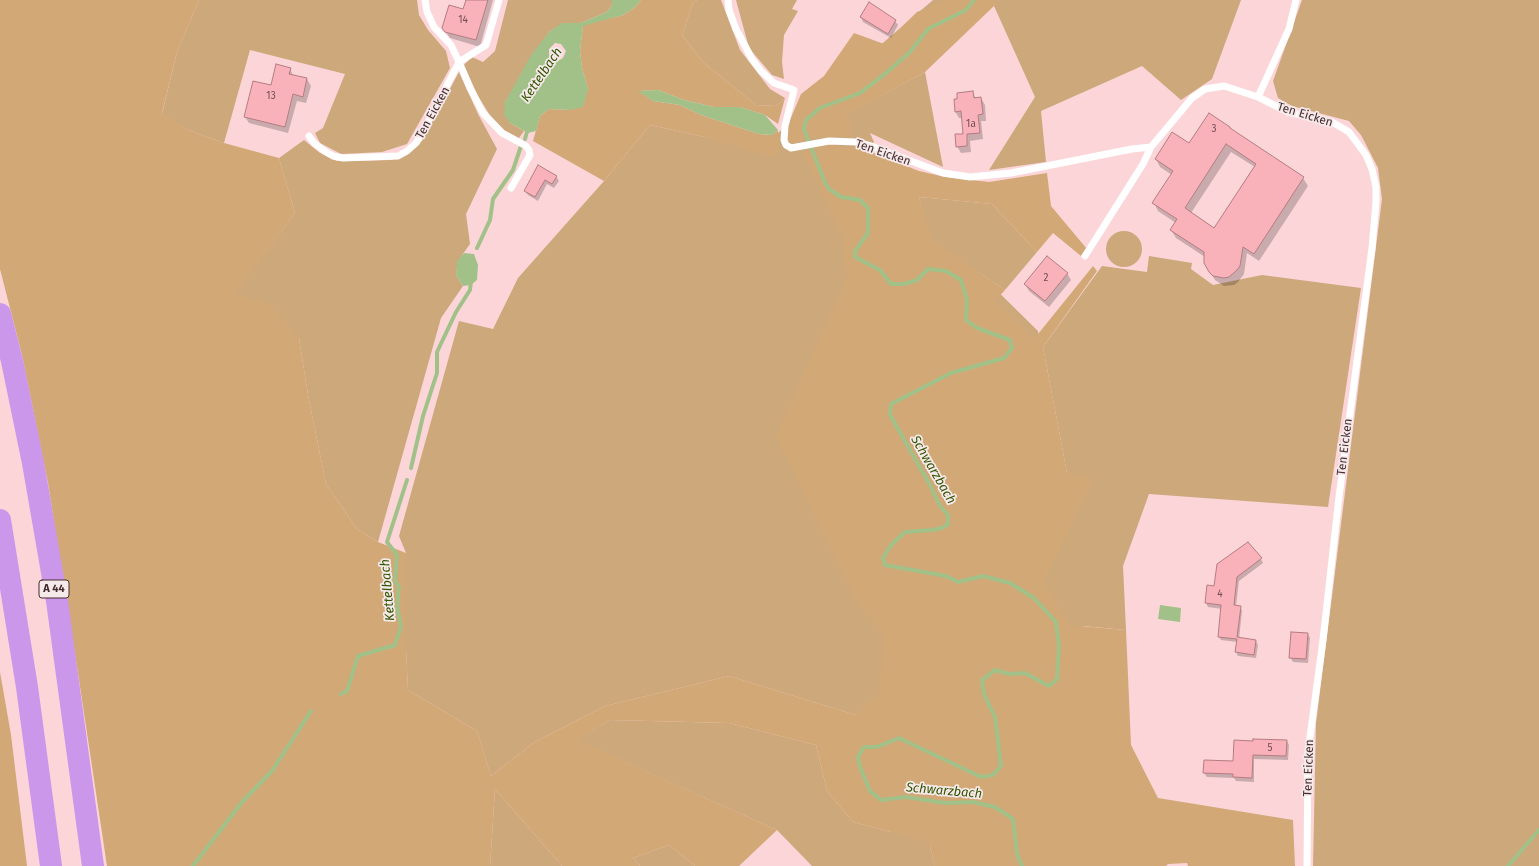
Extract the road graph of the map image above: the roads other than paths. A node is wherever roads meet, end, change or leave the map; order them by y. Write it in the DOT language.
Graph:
graph roads {
  1 [pos="425,0"];
  2 [pos="499,0"];
  3 [pos="728,0"];
  4 [pos="1296,0"];
  5 [pos="459,62"];
  6 [pos="1258,97"];
  7 [pos="309,136"];
  8 [pos="1151,147"];
  9 [pos="511,188"];
  10 [pos="1085,256"];
  11 [pos="0,314"];
  12 [pos="0,520"];
  13 [pos="51,866"];
  14 [pos="93,866"];
  15 [pos="1307,866"];
  1 -- 5 [label="lane"];
  2 -- 5 [label="lane"];
  3 -- 8 [label="lane, Ten Eicken"];
  4 -- 6 [label="lane"];
  5 -- 7 [label="lane, Ten Eicken"];
  5 -- 9 [label="lane"];
  6 -- 8 [label="lane, Ten Eicken"];
  6 -- 15 [label="lane, Ten Eicken"];
  8 -- 10 [label="lane, Ten Eicken"];
  11 -- 14 [label="highway, A 44"];
  12 -- 13 [label="highway"];
}
